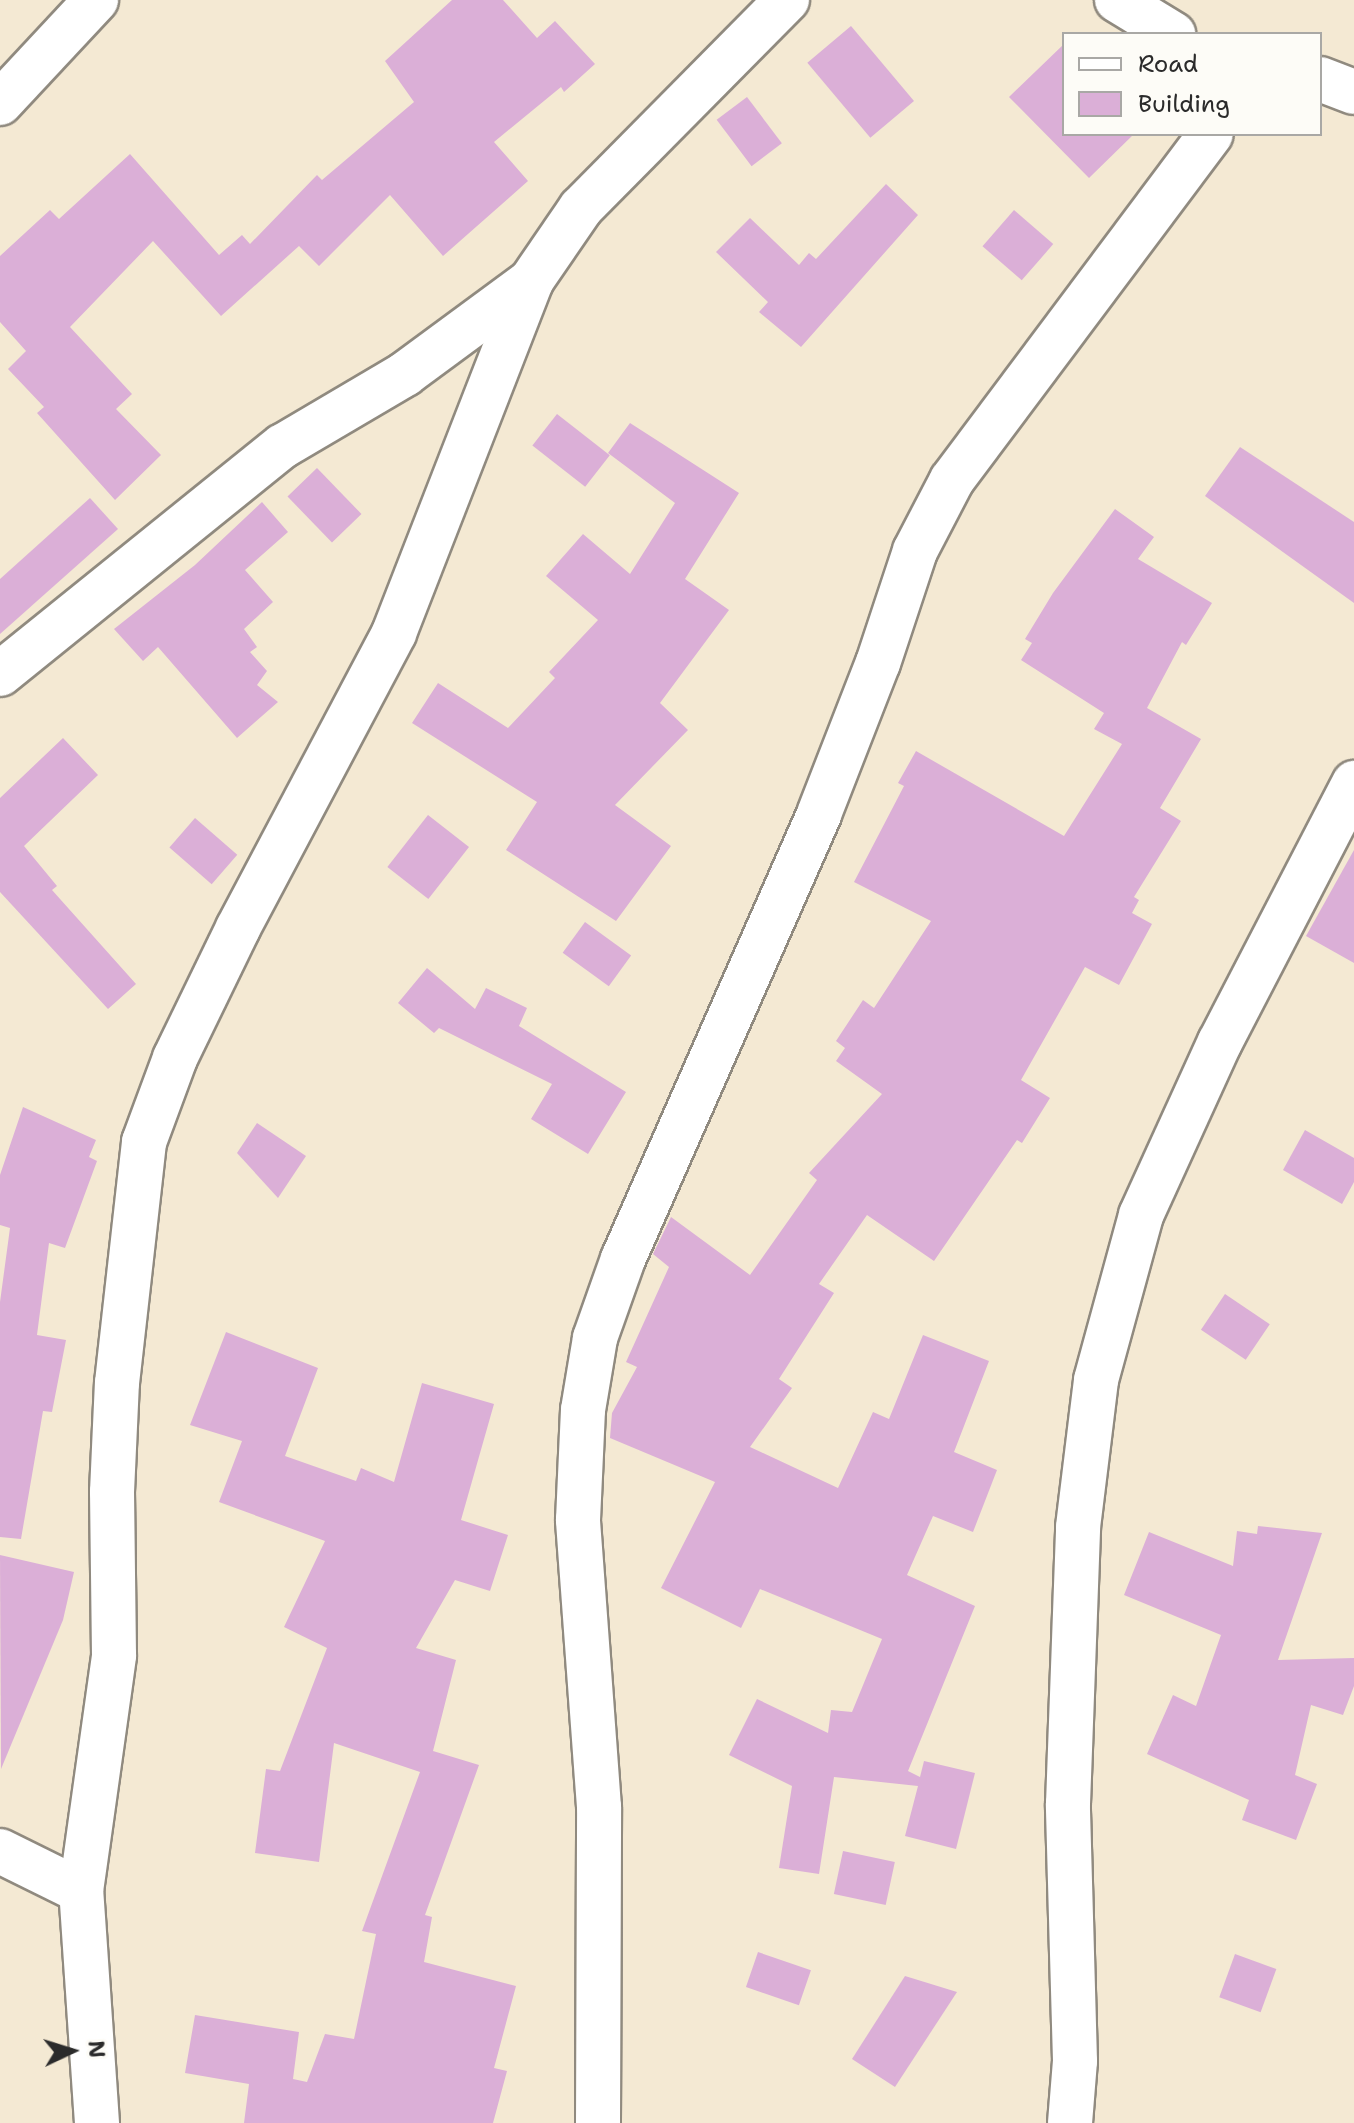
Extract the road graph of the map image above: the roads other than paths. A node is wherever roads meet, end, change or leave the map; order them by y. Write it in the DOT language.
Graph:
graph roads {
  1 [pos="96,0"];
  2 [pos="787,0"];
  3 [pos="1117,0"];
  4 [pos="1170,32"];
  5 [pos="1322,80"];
  6 [pos="1354,92"];
  7 [pos="0,103"];
  8 [pos="1210,136"];
  9 [pos="531,281"];
  10 [pos="0,674"];
  11 [pos="1354,783"];
  12 [pos="0,1851"];
  13 [pos="81,1891"];
  14 [pos="97,2123"];
  15 [pos="598,2123"];
  16 [pos="1070,2123"];
  1 -- 7 [label="street"];
  2 -- 9 [label="street"];
  3 -- 4 [label="street"];
  5 -- 6 [label="street"];
  8 -- 15 [label="street"];
  9 -- 10 [label="street"];
  9 -- 13 [label="street"];
  11 -- 16 [label="street"];
  12 -- 13 [label="street"];
  13 -- 14 [label="street"];
}
